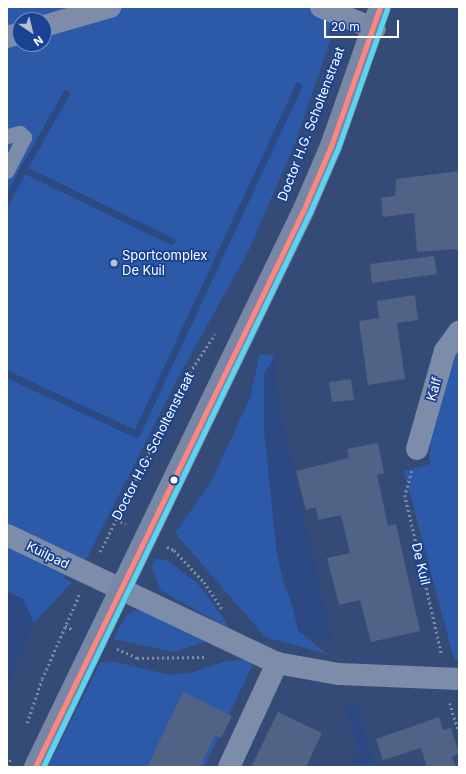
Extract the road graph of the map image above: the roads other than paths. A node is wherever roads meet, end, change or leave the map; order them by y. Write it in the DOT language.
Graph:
graph roads {
  1 [pos="110,7"];
  2 [pos="321,7"];
  3 [pos="380,7"];
  4 [pos="52,24"];
  5 [pos="375,28"];
  6 [pos="7,136"];
  7 [pos="7,171"];
  8 [pos="459,332"];
  9 [pos="417,449"];
  10 [pos="7,535"];
  11 [pos="120,590"];
  12 [pos="277,663"];
  13 [pos="452,679"];
  14 [pos="35,767"];
  15 [pos="229,767"];
  1 -- 4 [label="street"];
  2 -- 5 [label="street"];
  3 -- 5 [label="main road, Doctor H.G. Scholtenstraat"];
  5 -- 11 [label="main road, Doctor H.G. Scholtenstraat"];
  6 -- 7 [label="lane"];
  8 -- 9 [label="street, Kalf"];
  10 -- 11 [label="street, Kuilpad"];
  11 -- 12 [label="street"];
  11 -- 14 [label="main road, Doctor H.G. Scholtenstraat"];
  12 -- 13 [label="street"];
  12 -- 15 [label="street"];
}
